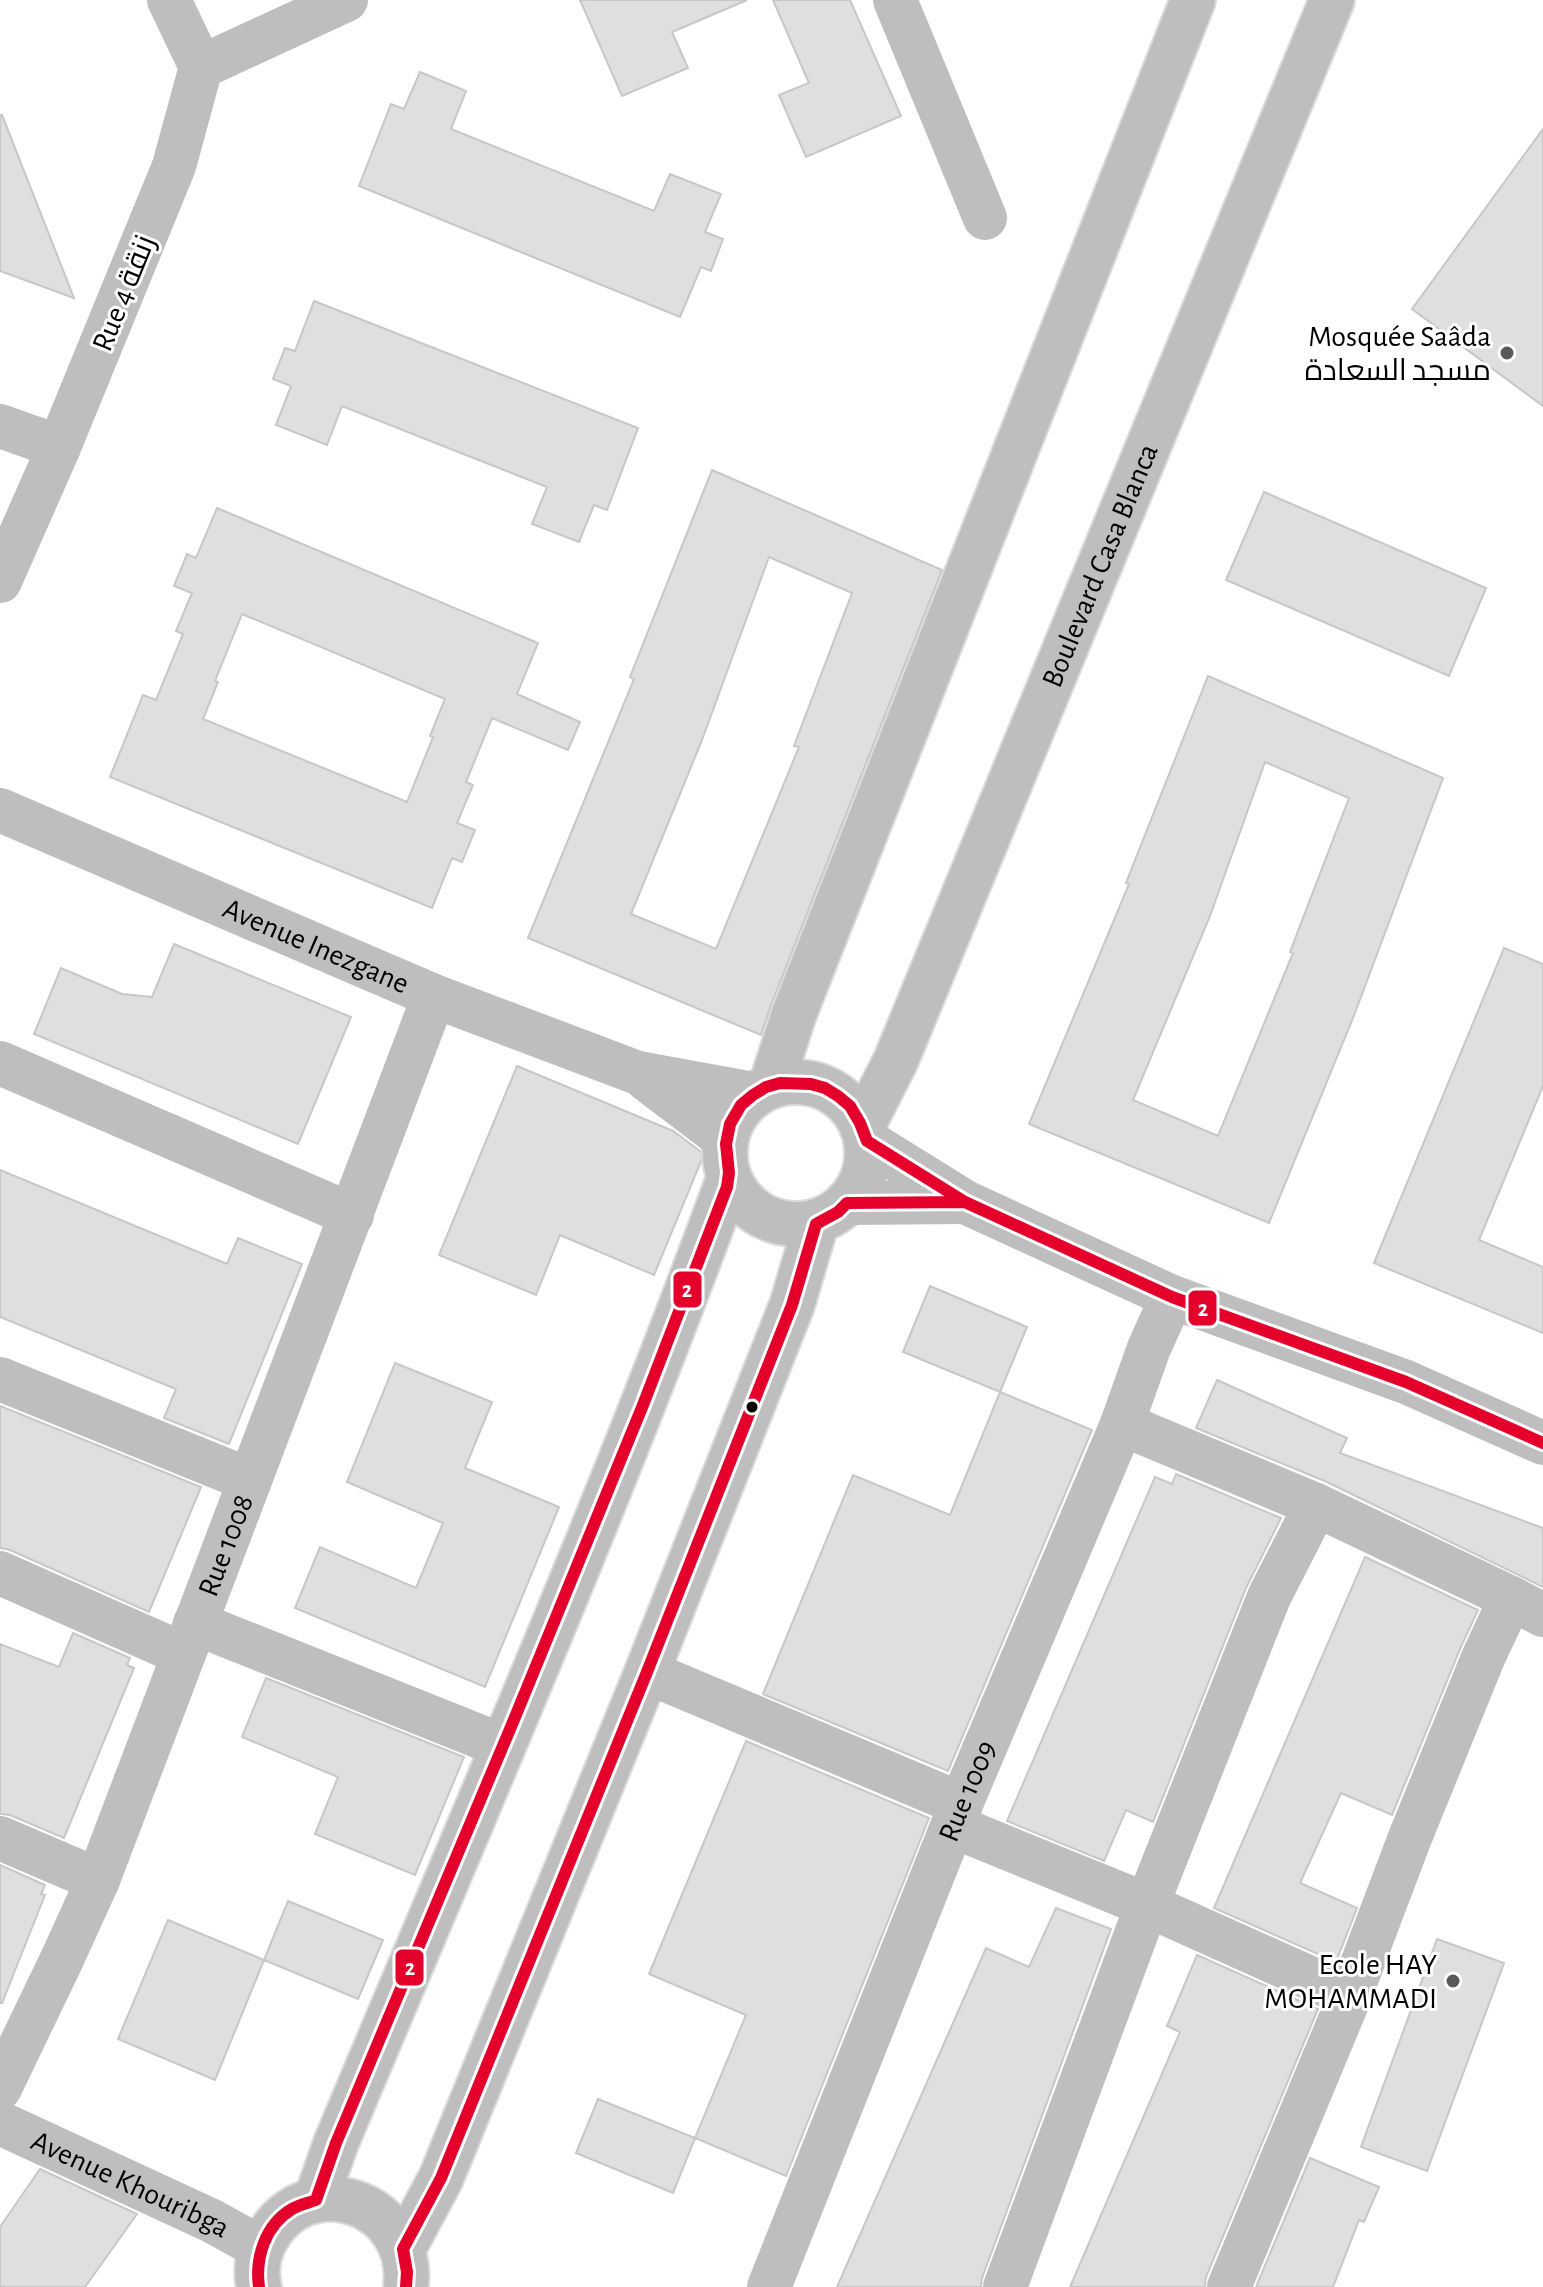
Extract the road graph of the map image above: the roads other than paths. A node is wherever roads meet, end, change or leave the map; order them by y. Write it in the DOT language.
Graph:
graph roads {
  1 [pos="169,0"];
  2 [pos="346,0"];
  3 [pos="895,0"];
  4 [pos="1193,0"];
  5 [pos="1332,0"];
  6 [pos="201,67"];
  7 [pos="985,218"];
  8 [pos="0,426"];
  9 [pos="59,447"];
  10 [pos="0,581"];
  11 [pos="0,810"];
  12 [pos="434,996"];
  13 [pos="0,1063"];
  14 [pos="638,1073"];
  15 [pos="762,1090"];
  16 [pos="864,1134"];
  17 [pos="727,1159"];
  18 [pos="965,1202"];
  19 [pos="831,1214"];
  20 [pos="352,1215"];
  21 [pos="1172,1297"];
  22 [pos="0,1379"];
  23 [pos="1122,1424"];
  24 [pos="1543,1443"];
  25 [pos="250,1480"];
  26 [pos="1316,1505"];
  27 [pos="0,1573"];
  28 [pos="1527,1607"];
  29 [pos="189,1639"];
  30 [pos="647,1672"];
  31 [pos="503,1746"];
  32 [pos="957,1815"];
  33 [pos="0,1838"];
  34 [pos="98,1880"];
  35 [pos="1147,1905"];
  36 [pos="1350,1996"];
  37 [pos="0,2088"];
  38 [pos="0,2123"];
  39 [pos="316,2200"];
  40 [pos="260,2267"];
  41 [pos="405,2268"];
  42 [pos="769,2287"];
  43 [pos="1005,2287"];
  44 [pos="1229,2287"];
  1 -- 6 [label="street"];
  2 -- 6 [label="street"];
  3 -- 7 [label="street"];
  4 -- 15 [label="street"];
  5 -- 16 [label="street, Boulevard Casa Blanca"];
  6 -- 9 [label="street, Rue 4 زنقة"];
  8 -- 9 [label="street"];
  9 -- 10 [label="street, Rue 4 زنقة"];
  11 -- 12 [label="street, Avenue Inezgane"];
  12 -- 14 [label="street, Avenue Inezgane"];
  12 -- 20 [label="street, Rue 1008"];
  13 -- 20 [label="street"];
  14 -- 15 [label="street"];
  14 -- 17 [label="street"];
  15 -- 16 [label="street"];
  15 -- 17 [label="street"];
  16 -- 18 [label="street"];
  16 -- 19 [label="street"];
  17 -- 19 [label="street"];
  17 -- 31 [label="street"];
  18 -- 19 [label="street"];
  18 -- 21 [label="street"];
  19 -- 30 [label="street"];
  20 -- 25 [label="street, Rue 1008"];
  21 -- 23 [label="street, Rue 1009"];
  21 -- 24 [label="street"];
  22 -- 25 [label="street"];
  23 -- 26 [label="street"];
  23 -- 32 [label="street, Rue 1009"];
  25 -- 29 [label="street, Rue 1008"];
  26 -- 28 [label="street"];
  26 -- 35 [label="street"];
  27 -- 29 [label="street"];
  28 -- 36 [label="street"];
  29 -- 31 [label="street"];
  29 -- 34 [label="street, Rue 1008"];
  30 -- 32 [label="street"];
  30 -- 41 [label="street"];
  31 -- 39 [label="street"];
  32 -- 35 [label="street"];
  32 -- 42 [label="street, Rue 1009"];
  33 -- 34 [label="street"];
  34 -- 37 [label="street, Rue 1008"];
  35 -- 36 [label="street"];
  35 -- 43 [label="street"];
  36 -- 44 [label="street"];
  38 -- 40 [label="street, Avenue Khouribga"];
  39 -- 40 [label="street"];
  39 -- 41 [label="street"];
}
